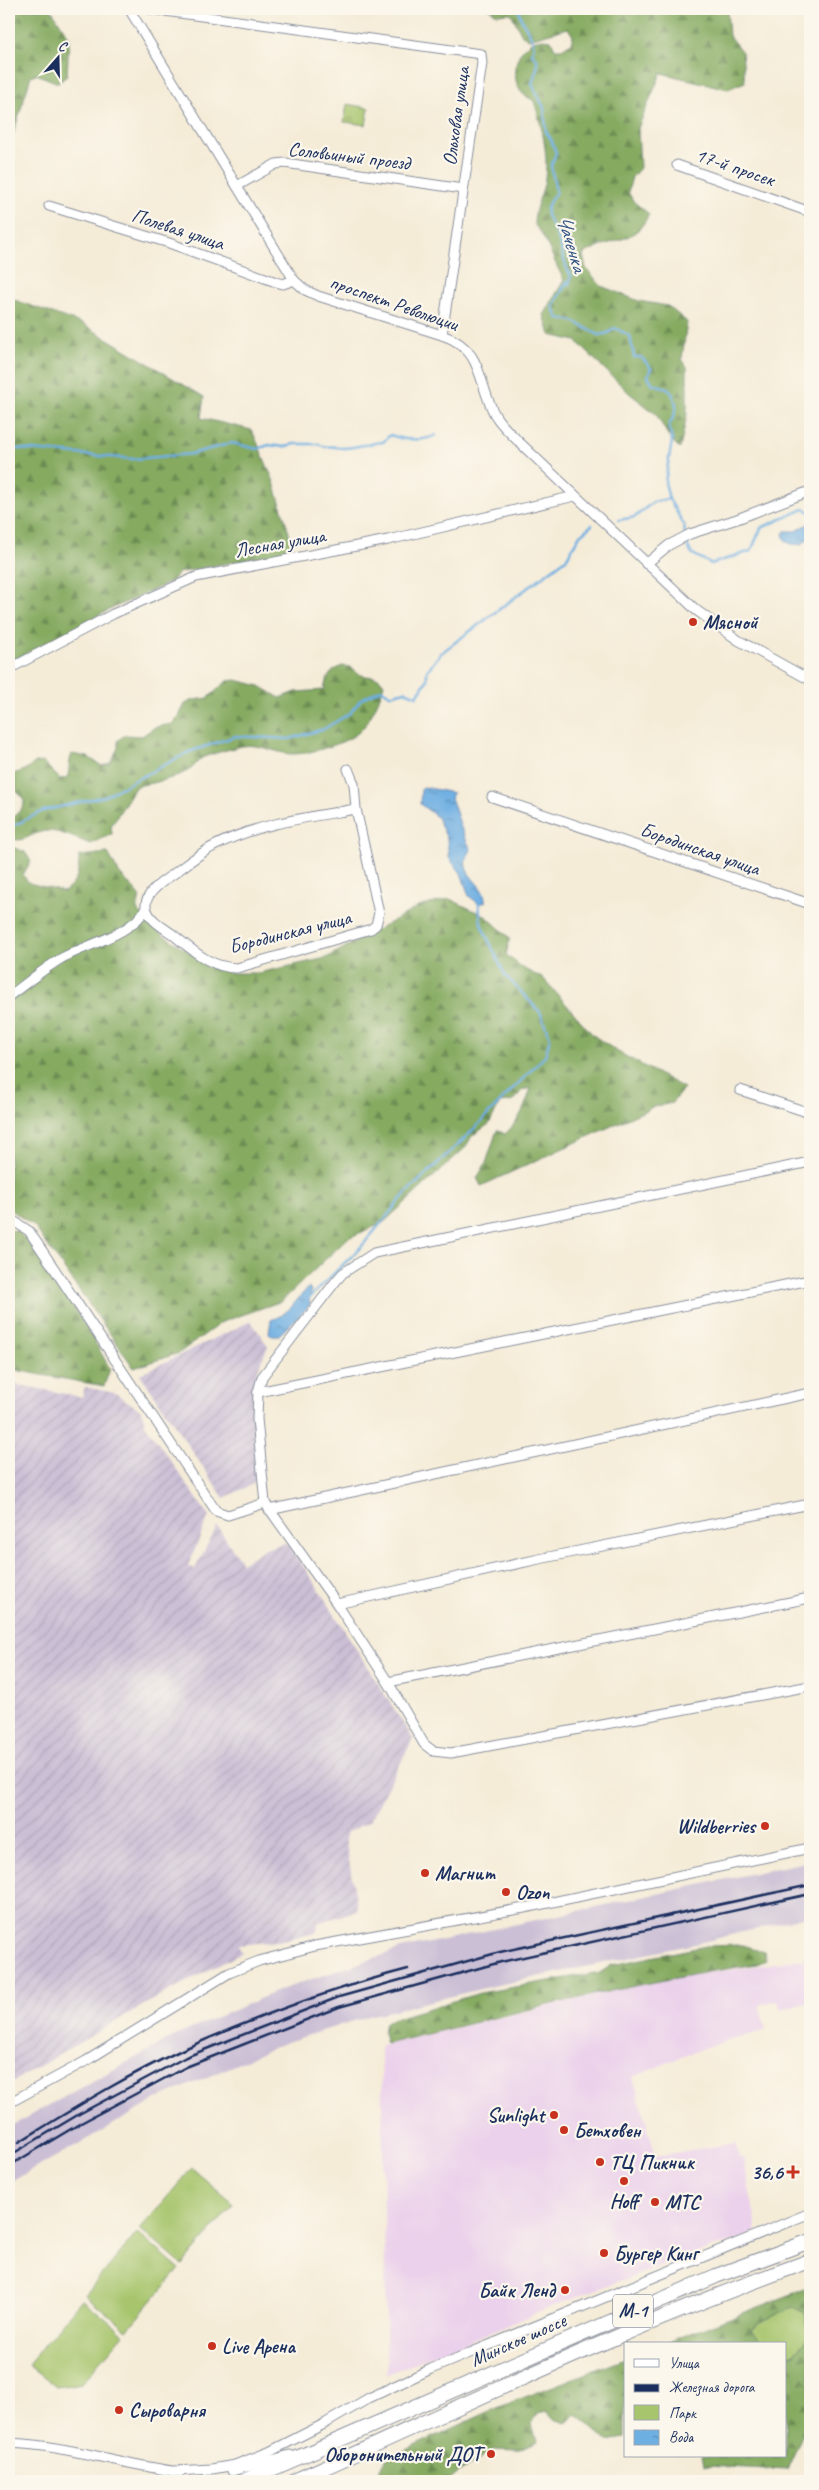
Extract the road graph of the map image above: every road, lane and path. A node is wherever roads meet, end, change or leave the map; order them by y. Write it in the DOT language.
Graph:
graph roads {
  1 [pos="132,9"];
  2 [pos="150,9"];
  3 [pos="677,165"];
  4 [pos="237,186"];
  5 [pos="463,189"];
  6 [pos="49,206"];
  7 [pos="810,212"];
  8 [pos="294,280"];
  9 [pos="442,335"];
  10 [pos="810,491"];
  11 [pos="575,496"];
  12 [pos="646,564"];
  13 [pos="9,669"];
  14 [pos="810,680"];
  15 [pos="348,770"];
  16 [pos="492,797"];
  17 [pos="356,809"];
  18 [pos="810,904"];
  19 [pos="146,908"];
  20 [pos="9,996"];
  21 [pos="740,1090"];
  22 [pos="810,1113"];
  23 [pos="810,1162"];
  24 [pos="9,1218"];
  25 [pos="810,1280"];
  26 [pos="258,1392"];
  27 [pos="810,1392"];
  28 [pos="810,1504"];
  29 [pos="267,1506"];
  30 [pos="810,1598"];
  31 [pos="337,1604"];
  32 [pos="388,1682"];
  33 [pos="810,1686"];
  34 [pos="810,1848"];
  35 [pos="9,2103"];
  36 [pos="810,2213"];
  37 [pos="810,2241"];
  38 [pos="810,2261"];
  39 [pos="340,2439"];
  40 [pos="9,2443"];
  41 [pos="174,2471"];
  42 [pos="244,2481"];
  43 [pos="294,2481"];
  1 -- 4 [label="street, проспект Революции"];
  2 -- 5 [label="street, Ольховая улица"];
  3 -- 7 [label="street, 17-й просек"];
  4 -- 5 [label="street, Соловьиный проезд"];
  4 -- 8 [label="street, проспект Революции"];
  5 -- 9 [label="street, Ольховая улица"];
  6 -- 8 [label="street, Полевая улица"];
  8 -- 9 [label="street, проспект Революции"];
  9 -- 11 [label="street, проспект Революции"];
  10 -- 12 [label="street"];
  11 -- 12 [label="street, проспект Революции"];
  11 -- 13 [label="street, Лесная улица"];
  12 -- 14 [label="street, проспект Революции"];
  15 -- 17 [label="street, Бородинская улица"];
  16 -- 18 [label="street, Бородинская улица"];
  17 -- 19 [label="street"];
  17 -- 19 [label="street, Бородинская улица"];
  19 -- 20 [label="street"];
  21 -- 22 [label="street"];
  23 -- 26 [label="street"];
  24 -- 29 [label="street"];
  25 -- 26 [label="street"];
  26 -- 29 [label="street"];
  27 -- 29 [label="street"];
  28 -- 31 [label="street"];
  29 -- 31 [label="street"];
  30 -- 32 [label="street"];
  31 -- 32 [label="street"];
  32 -- 33 [label="street"];
  34 -- 35 [label="street"];
  36 -- 41 [label="street"];
  37 -- 39 [label="highway, Минское шоссе / М-1"];
  38 -- 43 [label="highway, Минское шоссе / М-1"];
  39 -- 41 [label="street"];
  39 -- 42 [label="highway, Минское шоссе / М-1"];
  40 -- 41 [label="street"];
}
